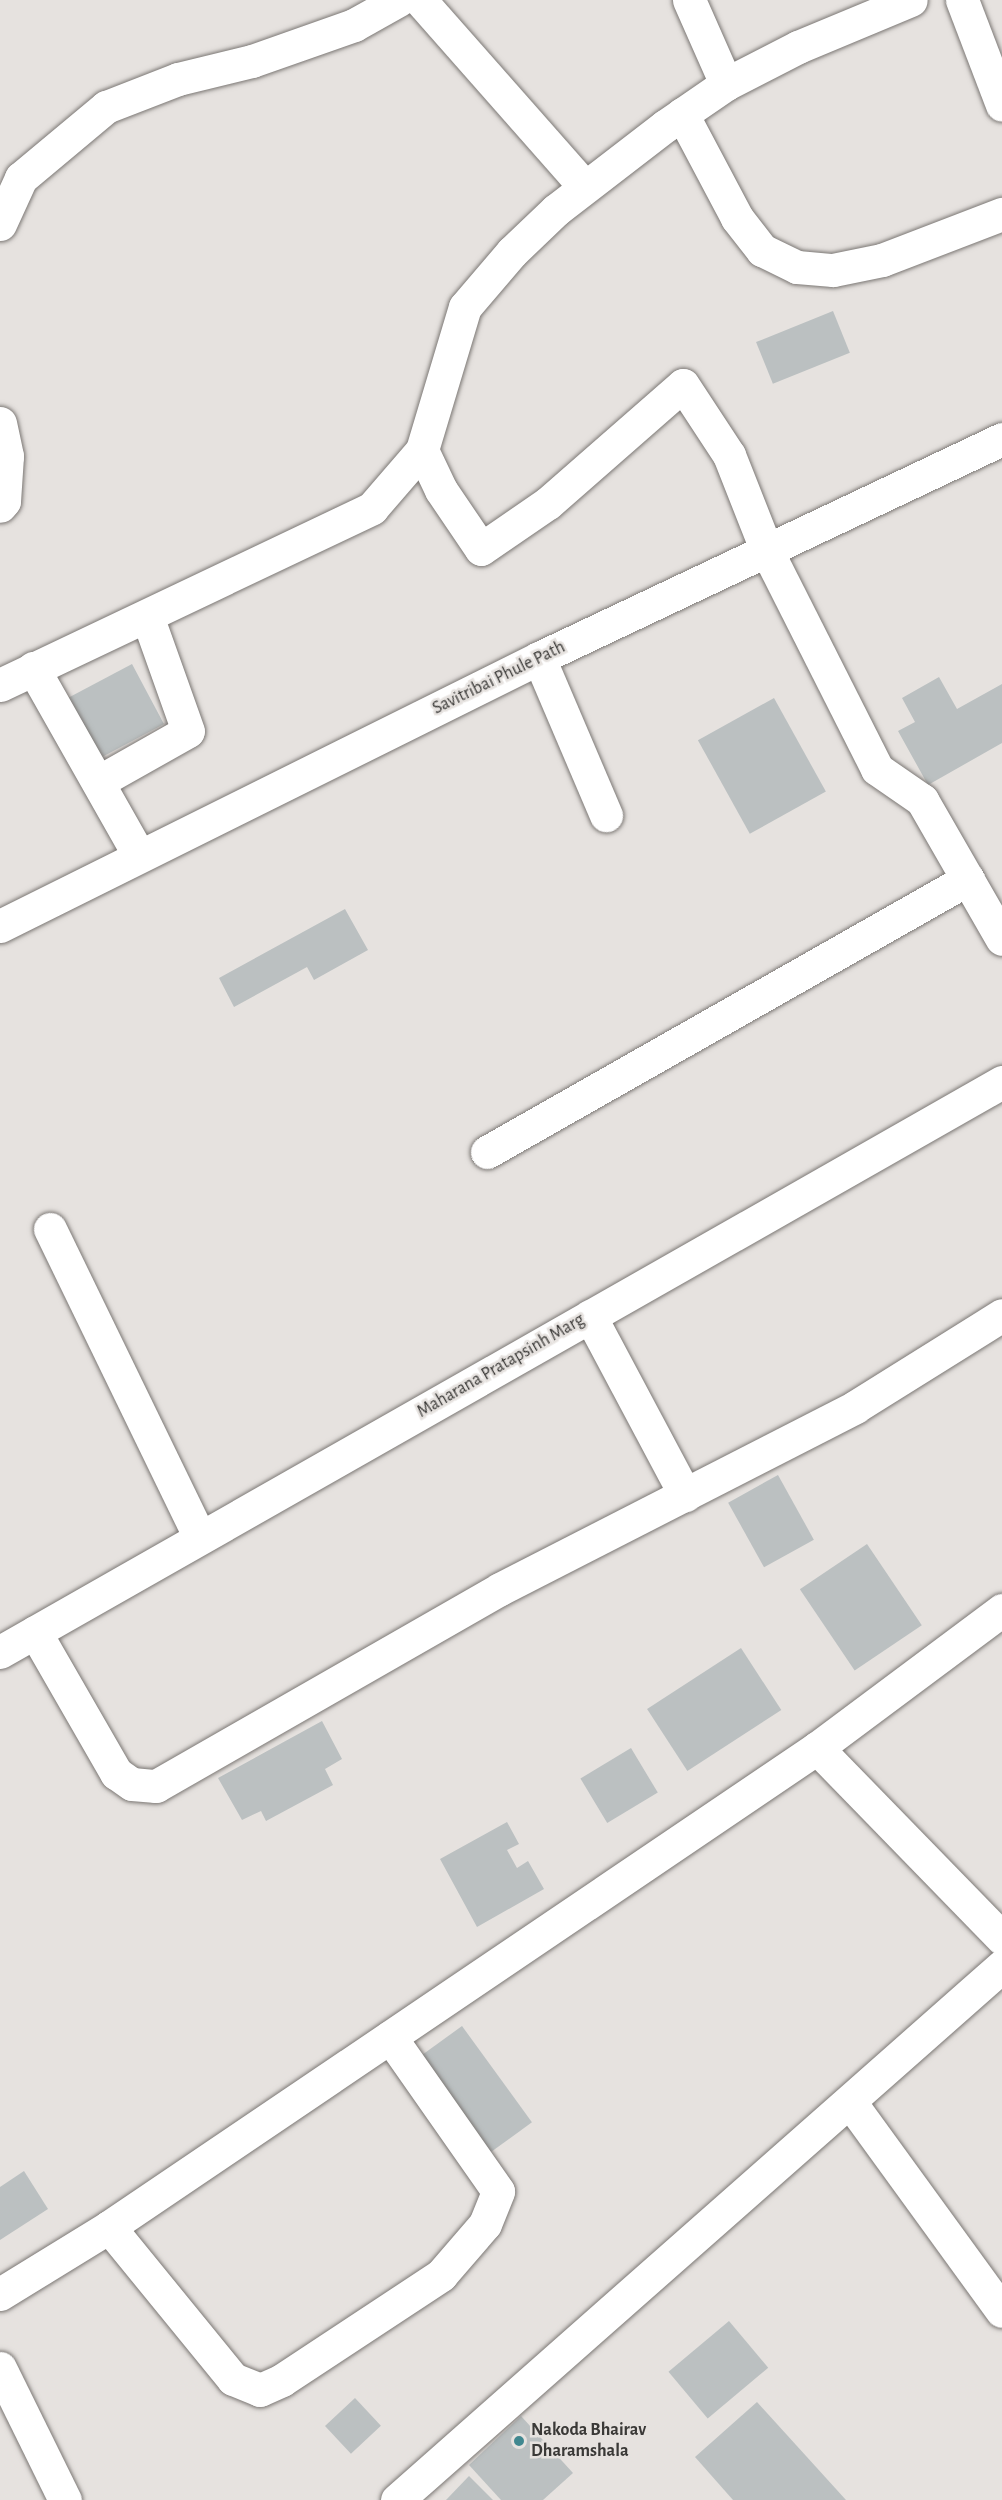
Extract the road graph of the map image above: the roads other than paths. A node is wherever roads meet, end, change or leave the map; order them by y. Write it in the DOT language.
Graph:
graph roads {
  1 [pos="399,0"];
  2 [pos="420,0"];
  3 [pos="689,0"];
  4 [pos="911,0"];
  5 [pos="962,0"];
  6 [pos="726,84"];
  7 [pos="1002,105"];
  8 [pos="682,114"];
  9 [pos="585,188"];
  10 [pos="1002,214"];
  11 [pos="0,224"];
  12 [pos="0,423"];
  13 [pos="1002,440"];
  14 [pos="422,450"];
  15 [pos="0,506"];
  16 [pos="766,549"];
  17 [pos="147,615"];
  18 [pos="540,658"];
  19 [pos="33,668"];
  20 [pos="0,685"];
  21 [pos="98,782"];
  22 [pos="606,814"];
  23 [pos="139,855"];
  24 [pos="968,879"];
  25 [pos="0,926"];
  26 [pos="1002,939"];
  27 [pos="1002,1082"];
  28 [pos="487,1152"];
  29 [pos="50,1229"];
  30 [pos="1002,1315"];
  31 [pos="590,1316"];
  32 [pos="685,1495"];
  33 [pos="200,1538"];
  34 [pos="1002,1610"];
  35 [pos="35,1632"];
  36 [pos="0,1652"];
  37 [pos="817,1748"];
  38 [pos="1002,1938"];
  39 [pos="1002,1966"];
  40 [pos="390,2037"];
  41 [pos="850,2102"];
  42 [pos="109,2227"];
  43 [pos="0,2294"];
  44 [pos="1002,2311"];
  45 [pos="0,2368"];
  46 [pos="65,2500"];
  47 [pos="397,2500"];
  1 -- 11 [label="street"];
  2 -- 9 [label="street"];
  3 -- 6 [label="street"];
  4 -- 6 [label="street"];
  5 -- 7 [label="street"];
  6 -- 8 [label="street"];
  8 -- 9 [label="street"];
  8 -- 10 [label="street"];
  9 -- 14 [label="street"];
  12 -- 15 [label="street"];
  13 -- 16 [label="street, Savitribai Phule Path"];
  14 -- 16 [label="street"];
  14 -- 17 [label="street"];
  16 -- 18 [label="street, Savitribai Phule Path"];
  16 -- 24 [label="street"];
  17 -- 19 [label="street"];
  17 -- 21 [label="street"];
  18 -- 22 [label="street"];
  18 -- 23 [label="street, Savitribai Phule Path"];
  19 -- 20 [label="street"];
  19 -- 21 [label="street"];
  21 -- 23 [label="street"];
  23 -- 25 [label="street, Savitribai Phule Path"];
  24 -- 26 [label="street"];
  24 -- 28 [label="street"];
  27 -- 31 [label="street, Maharana Pratapsinh Marg"];
  29 -- 33 [label="street"];
  30 -- 32 [label="street"];
  31 -- 32 [label="street"];
  31 -- 33 [label="street, Maharana Pratapsinh Marg"];
  32 -- 35 [label="street"];
  33 -- 35 [label="street, Maharana Pratapsinh Marg"];
  34 -- 37 [label="street"];
  35 -- 36 [label="street, Maharana Pratapsinh Marg"];
  37 -- 38 [label="street"];
  37 -- 40 [label="street"];
  39 -- 41 [label="street"];
  40 -- 42 [label="street"];
  40 -- 42 [label="street"];
  41 -- 44 [label="street"];
  41 -- 47 [label="street"];
  42 -- 43 [label="street"];
  45 -- 46 [label="street"];
}
